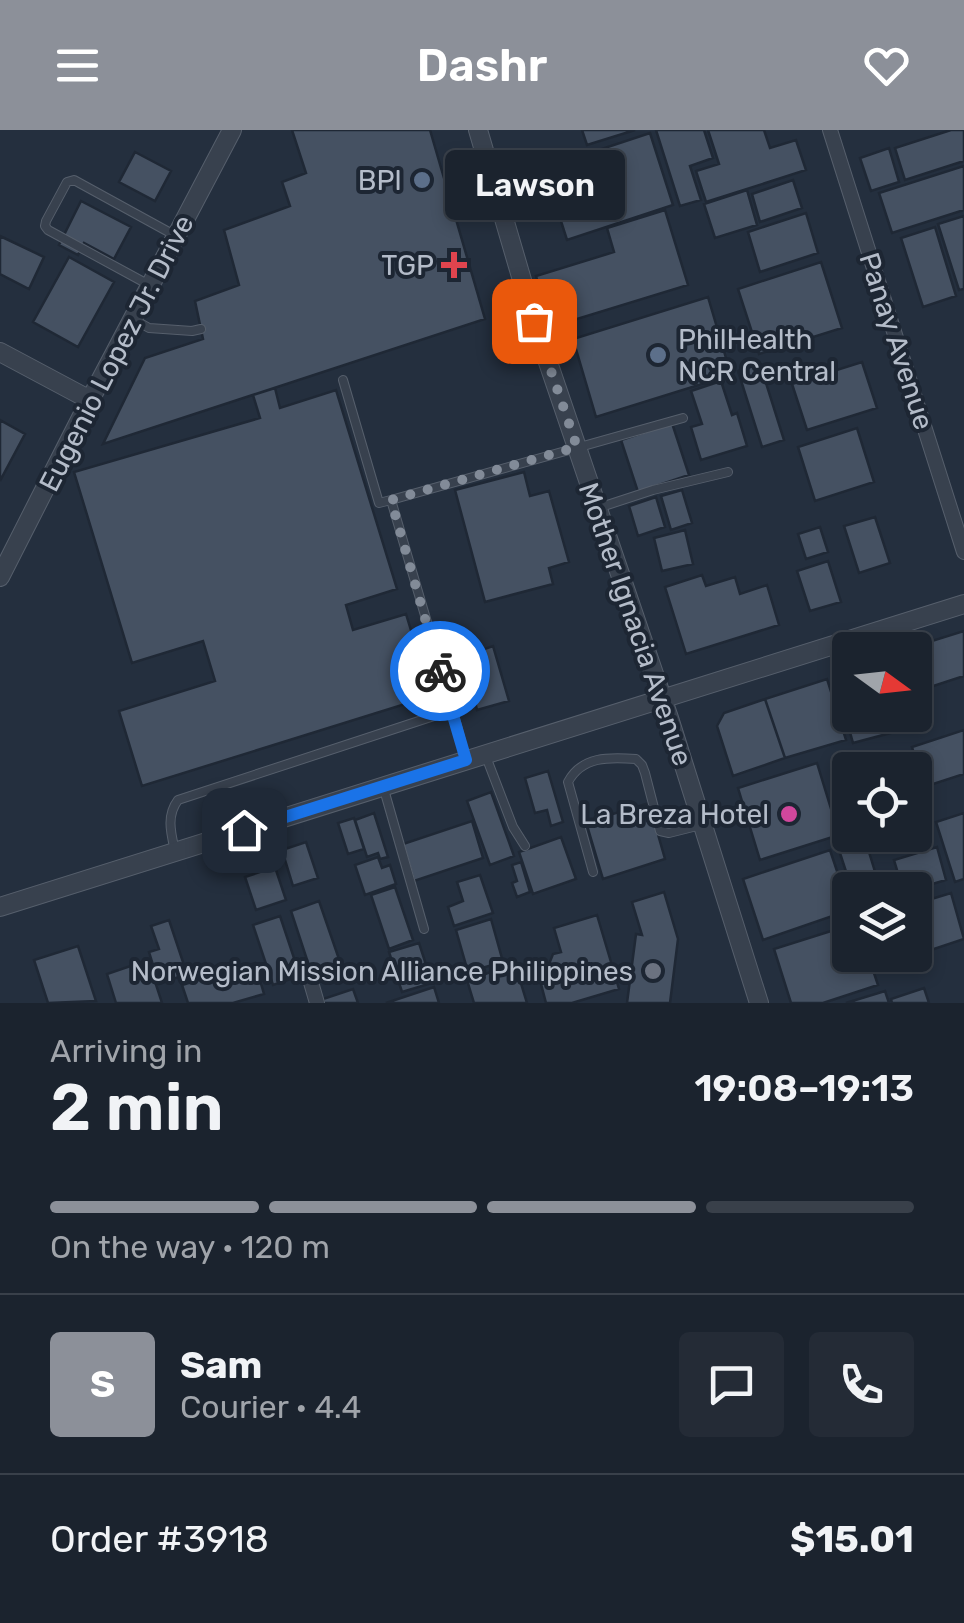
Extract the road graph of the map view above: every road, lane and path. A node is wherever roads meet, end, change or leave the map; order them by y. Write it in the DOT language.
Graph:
graph roads {
  1 [pos="232,130"];
  2 [pos="478,130"];
  3 [pos="830,130"];
  4 [pos="176,236"];
  5 [pos="151,286"];
  6 [pos="141,324"];
  7 [pos="201,329"];
  8 [pos="0,352"];
  9 [pos="344,380"];
  10 [pos="90,400"];
  11 [pos="683,418"];
  12 [pos="577,447"];
  13 [pos="728,472"];
  14 [pos="391,500"];
  15 [pos="598,508"];
  16 [pos="964,552"];
  17 [pos="0,577"];
  18 [pos="964,604"];
  19 [pos="662,698"];
  20 [pos="452,707"];
  21 [pos="485,754"];
  22 [pos="466,760"];
  23 [pos="383,786"];
  24 [pos="702,824"];
  25 [pos="525,846"];
  26 [pos="175,852"];
  27 [pos="593,872"];
  28 [pos="0,907"];
  29 [pos="424,929"];
  30 [pos="310,979"];
  31 [pos="317,1003"];
  32 [pos="759,1003"];
  1 -- 4 [label="street, Eugenio Lopez Jr. Drive"];
  2 -- 12 [label="street, Mother Ignacia Avenue"];
  3 -- 16 [label="street, Panay Avenue"];
  4 -- 5 [label="street, Eugenio Lopez Jr. Drive"];
  4 -- 5 [label="lane"];
  5 -- 6 [label="street, Eugenio Lopez Jr. Drive"];
  6 -- 7 [label="lane"];
  6 -- 10 [label="street, Eugenio Lopez Jr. Drive"];
  8 -- 10 [label="street"];
  9 -- 14 [label="lane"];
  10 -- 17 [label="street, Eugenio Lopez Jr. Drive"];
  11 -- 12 [label="lane"];
  12 -- 14 [label="lane"];
  12 -- 15 [label="street, Mother Ignacia Avenue"];
  13 -- 15 [label="lane"];
  14 -- 20 [label="lane"];
  15 -- 19 [label="street, Mother Ignacia Avenue"];
  18 -- 19 [label="street"];
  19 -- 21 [label="street"];
  19 -- 24 [label="street, Mother Ignacia Avenue"];
  20 -- 22 [label="lane"];
  20 -- 26 [label="lane"];
  21 -- 22 [label="street"];
  21 -- 25 [label="lane"];
  22 -- 23 [label="street"];
  23 -- 26 [label="street"];
  23 -- 29 [label="lane"];
  24 -- 27 [label="lane"];
  24 -- 32 [label="street, Mother Ignacia Avenue"];
  26 -- 28 [label="street"];
  30 -- 31 [label="street"];
}
